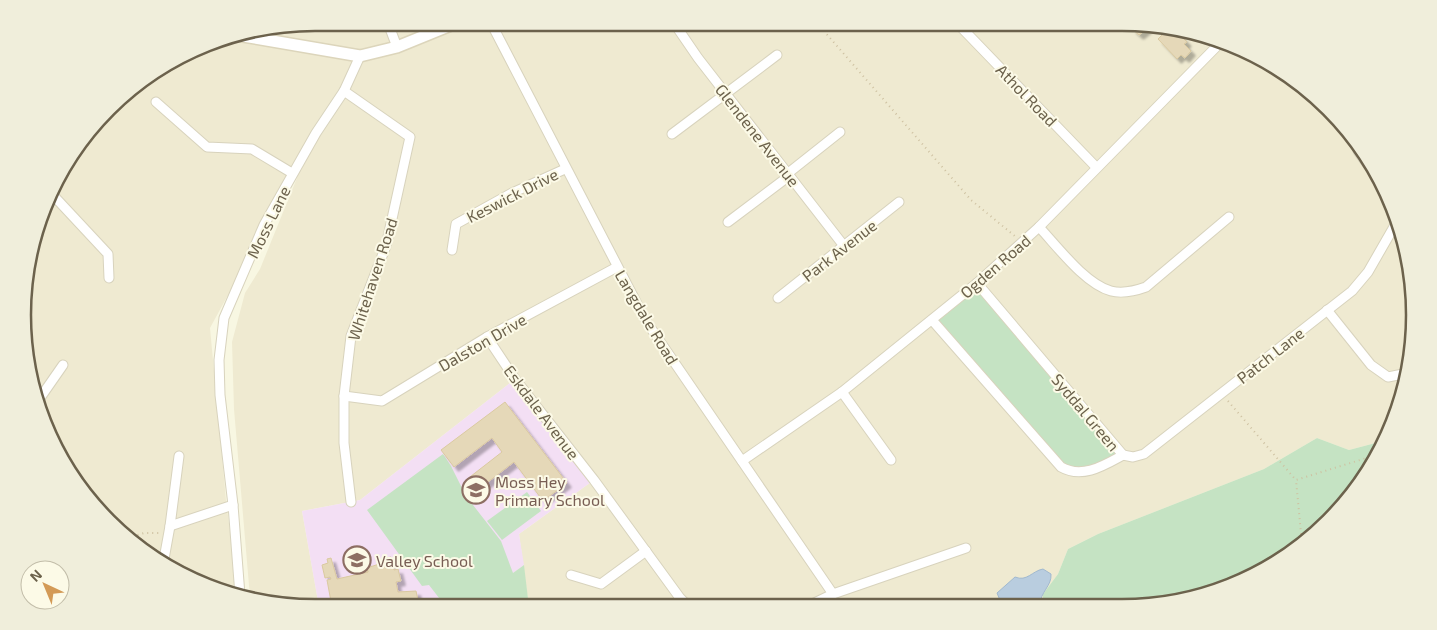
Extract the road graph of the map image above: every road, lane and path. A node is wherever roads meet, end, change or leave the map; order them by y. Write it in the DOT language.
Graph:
graph roads {
  1 [pos="391,31"];
  2 [pos="435,31"];
  3 [pos="496,31"];
  4 [pos="679,31"];
  5 [pos="826,31"];
  6 [pos="966,31"];
  7 [pos="255,38"];
  8 [pos="397,47"];
  9 [pos="1216,47"];
  10 [pos="777,55"];
  11 [pos="360,56"];
  12 [pos="344,91"];
  13 [pos="725,93"];
  14 [pos="156,102"];
  15 [pos="840,132"];
  16 [pos="672,134"];
  17 [pos="1096,167"];
  18 [pos="565,168"];
  19 [pos="292,173"];
  20 [pos="788,175"];
  21 [pos="57,199"];
  22 [pos="899,202"];
  23 [pos="1229,217"];
  24 [pos="728,222"];
  25 [pos="1039,227"];
  26 [pos="1392,229"];
  27 [pos="1022,242"];
  28 [pos="844,246"];
  29 [pos="452,250"];
  30 [pos="617,267"];
  31 [pos="109,278"];
  32 [pos="977,283"];
  33 [pos="778,298"];
  34 [pos="1327,310"];
  35 [pos="932,320"];
  36 [pos="487,337"];
  37 [pos="63,365"];
  38 [pos="1399,375"];
  39 [pos="842,392"];
  40 [pos="43,394"];
  41 [pos="1222,394"];
  42 [pos="344,396"];
  43 [pos="1123,455"];
  44 [pos="179,456"];
  45 [pos="1368,458"];
  46 [pos="891,460"];
  47 [pos="742,461"];
  48 [pos="1296,480"];
  49 [pos="351,502"];
  50 [pos="233,504"];
  51 [pos="169,529"];
  52 [pos="137,535"];
  53 [pos="1301,535"];
  54 [pos="966,548"];
  55 [pos="646,552"];
  56 [pos="165,556"];
  57 [pos="362,567"];
  58 [pos="363,573"];
  59 [pos="571,575"];
  60 [pos="239,588"];
  61 [pos="833,594"];
  62 [pos="681,599"];
  63 [pos="823,599"];
  1 -- 8 [label="street"];
  2 -- 8 [label="main road"];
  3 -- 18 [label="street, Langdale Road"];
  4 -- 13 [label="street, Glendene Avenue"];
  5 -- 27 [label="path"];
  6 -- 17 [label="street, Athol Road"];
  7 -- 11 [label="main road"];
  8 -- 11 [label="main road"];
  9 -- 17 [label="street, Ogden Road"];
  10 -- 13 [label="street"];
  11 -- 12 [label="street, Moss Lane"];
  12 -- 19 [label="street, Moss Lane"];
  12 -- 42 [label="street, Whitehaven Road"];
  13 -- 16 [label="street"];
  13 -- 20 [label="street, Glendene Avenue"];
  14 -- 19 [label="street"];
  15 -- 20 [label="street"];
  17 -- 25 [label="street, Ogden Road"];
  18 -- 29 [label="street, Keswick Drive"];
  18 -- 30 [label="street, Langdale Road"];
  19 -- 50 [label="street, Moss Lane"];
  20 -- 24 [label="street"];
  20 -- 28 [label="street, Glendene Avenue"];
  21 -- 31 [label="street"];
  22 -- 28 [label="street, Park Avenue"];
  23 -- 25 [label="street"];
  25 -- 27 [label="street, Ogden Road"];
  26 -- 34 [label="street, Patch Lane"];
  27 -- 32 [label="street, Ogden Road"];
  28 -- 33 [label="street, Park Avenue"];
  30 -- 36 [label="street, Dalston Drive"];
  30 -- 47 [label="street, Langdale Road"];
  32 -- 35 [label="street, Ogden Road"];
  32 -- 43 [label="street, Syddal Green"];
  34 -- 38 [label="street"];
  34 -- 41 [label="street, Patch Lane"];
  35 -- 39 [label="street, Ogden Road"];
  35 -- 43 [label="street, Syddal Green"];
  36 -- 42 [label="street, Dalston Drive"];
  36 -- 55 [label="street, Eskdale Avenue"];
  37 -- 40 [label="street"];
  39 -- 46 [label="street"];
  39 -- 47 [label="street, Ogden Road"];
  41 -- 43 [label="street, Patch Lane"];
  41 -- 48 [label="path"];
  42 -- 49 [label="street, Whitehaven Road"];
  44 -- 51 [label="street"];
  45 -- 48 [label="path"];
  47 -- 61 [label="street, Langdale Road"];
  48 -- 53 [label="path"];
  50 -- 51 [label="street"];
  50 -- 60 [label="street, Moss Lane"];
  51 -- 52 [label="path"];
  51 -- 56 [label="street"];
  54 -- 61 [label="street"];
  55 -- 59 [label="street"];
  55 -- 62 [label="street, Eskdale Avenue"];
  57 -- 58 [label="path"];
  61 -- 63 [label="street"];
}
